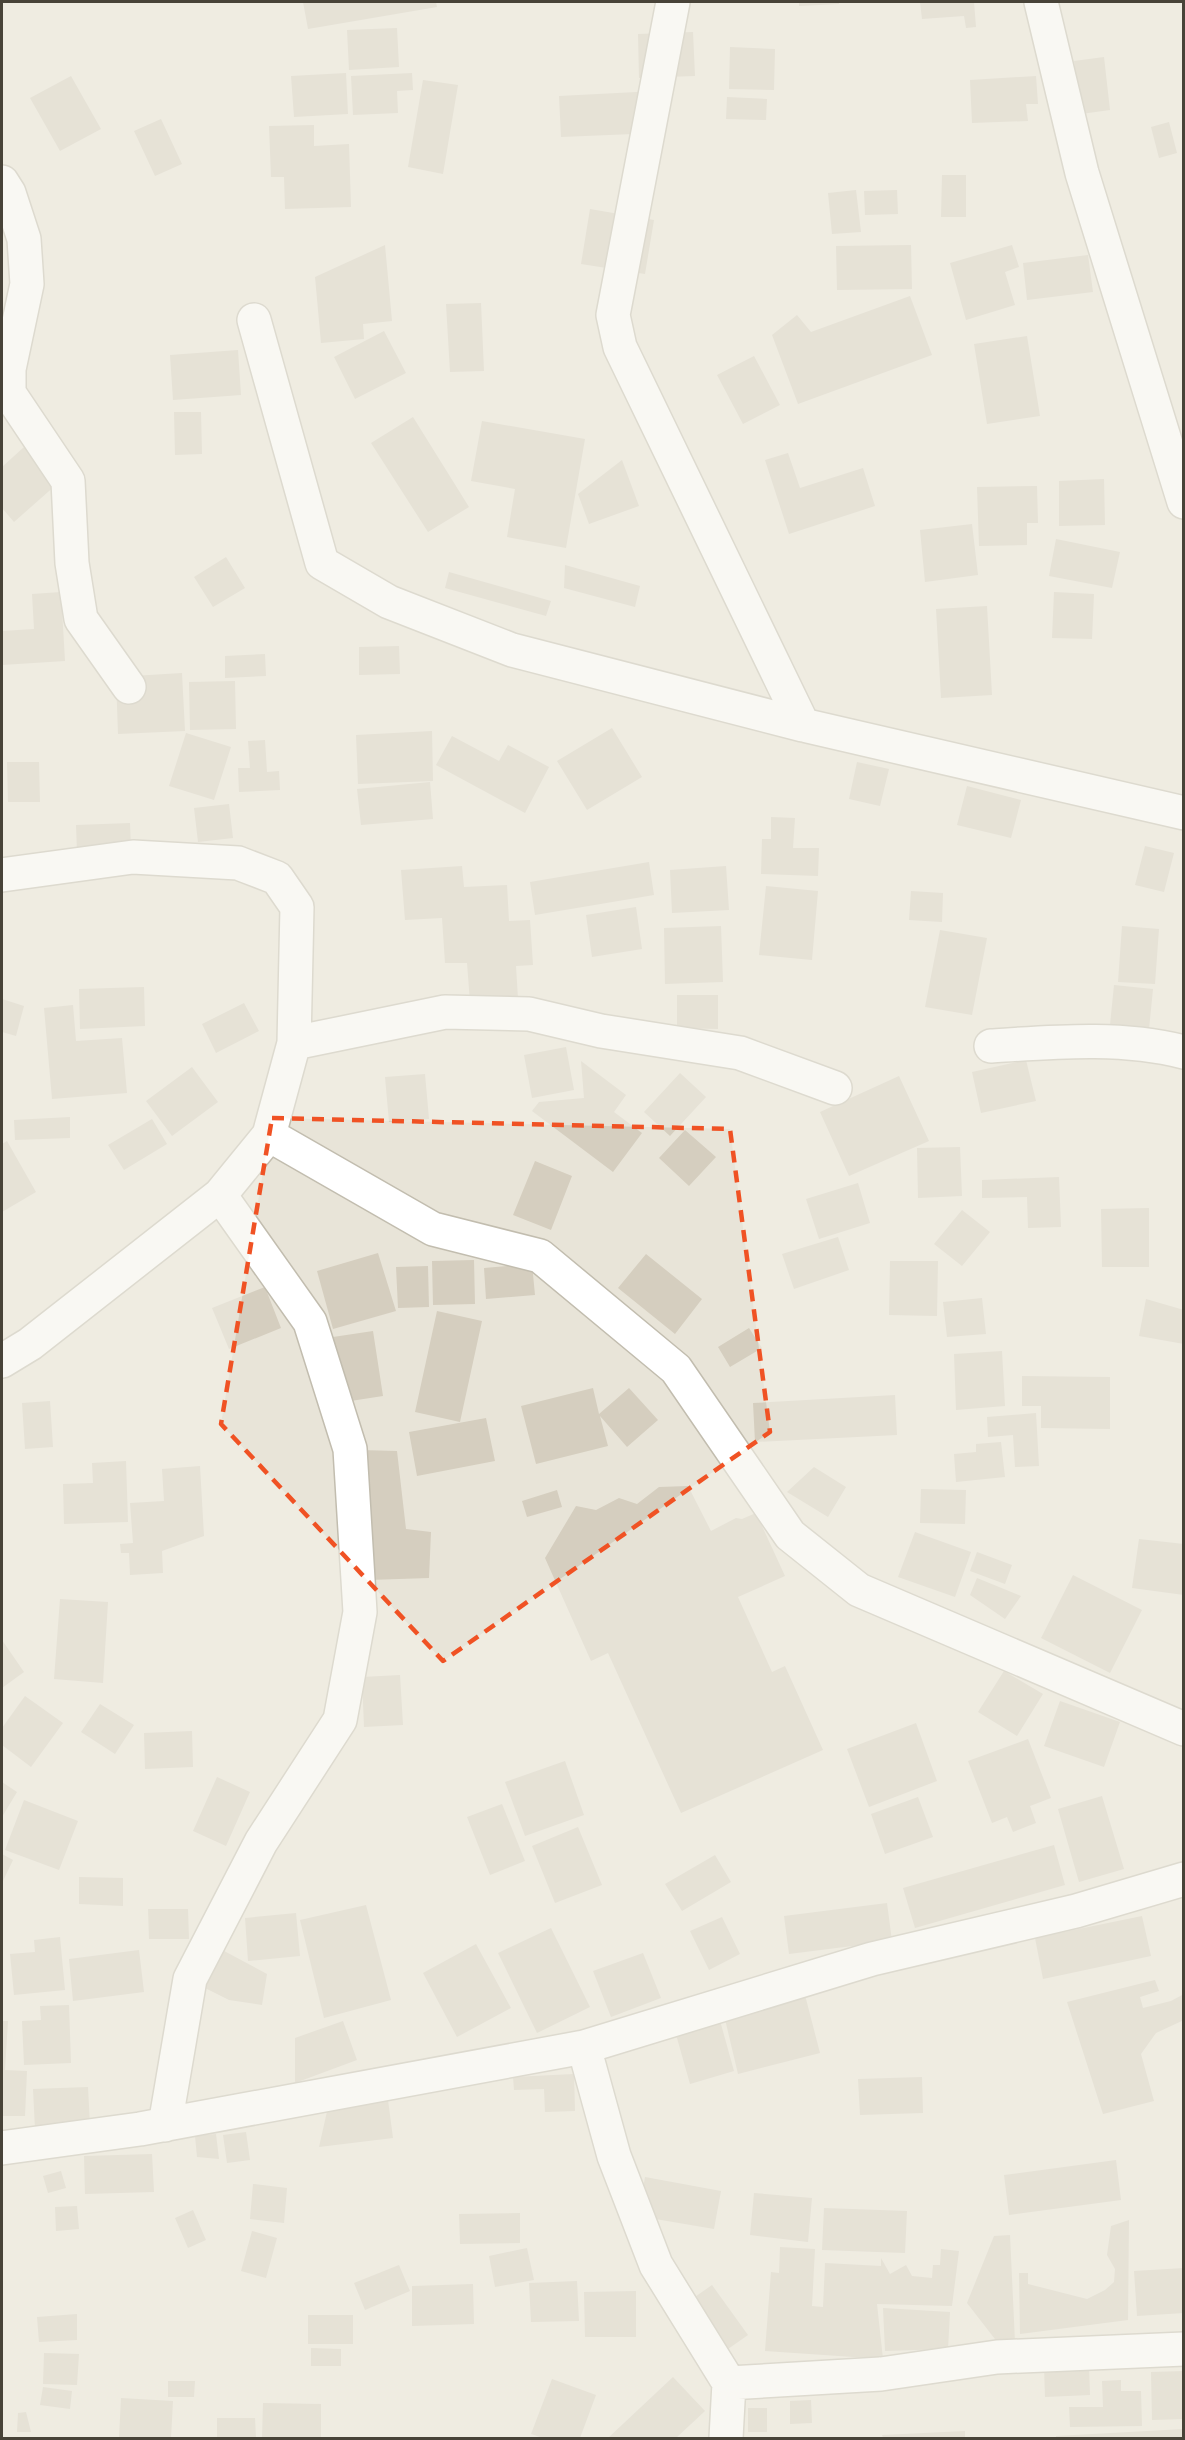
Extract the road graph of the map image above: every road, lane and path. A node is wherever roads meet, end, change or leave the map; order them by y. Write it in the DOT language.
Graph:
graph roads {
  1 [pos="673,2"];
  2 [pos="1041,2"];
  3 [pos="2,182"];
  4 [pos="254,320"];
  5 [pos="1184,502"];
  6 [pos="129,687"];
  7 [pos="803,725"];
  8 [pos="1184,813"];
  9 [pos="2,875"];
  10 [pos="294,1043"];
  11 [pos="991,1046"];
  12 [pos="1184,1052"];
  13 [pos="835,1088"];
  14 [pos="269,1135"];
  15 [pos="220,1196"];
  16 [pos="2,1361"];
  17 [pos="1184,1729"];
  18 [pos="1184,1879"];
  19 [pos="584,2047"];
  20 [pos="165,2125"];
  21 [pos="2,2148"];
  22 [pos="1184,2349"];
  23 [pos="729,2383"];
  24 [pos="726,2439"];
  1 -- 7 [label="street"];
  2 -- 5 [label="street"];
  3 -- 6 [label="street"];
  4 -- 7 [label="street"];
  7 -- 8 [label="street"];
  9 -- 10 [label="street"];
  10 -- 13 [label="street"];
  10 -- 14 [label="street"];
  11 -- 12 [label="street"];
  14 -- 15 [label="street"];
  14 -- 17 [label="street"];
  15 -- 16 [label="street"];
  15 -- 20 [label="street"];
  18 -- 19 [label="street"];
  19 -- 20 [label="street"];
  19 -- 23 [label="street"];
  20 -- 21 [label="street"];
  22 -- 23 [label="street"];
  23 -- 24 [label="street"];
}
